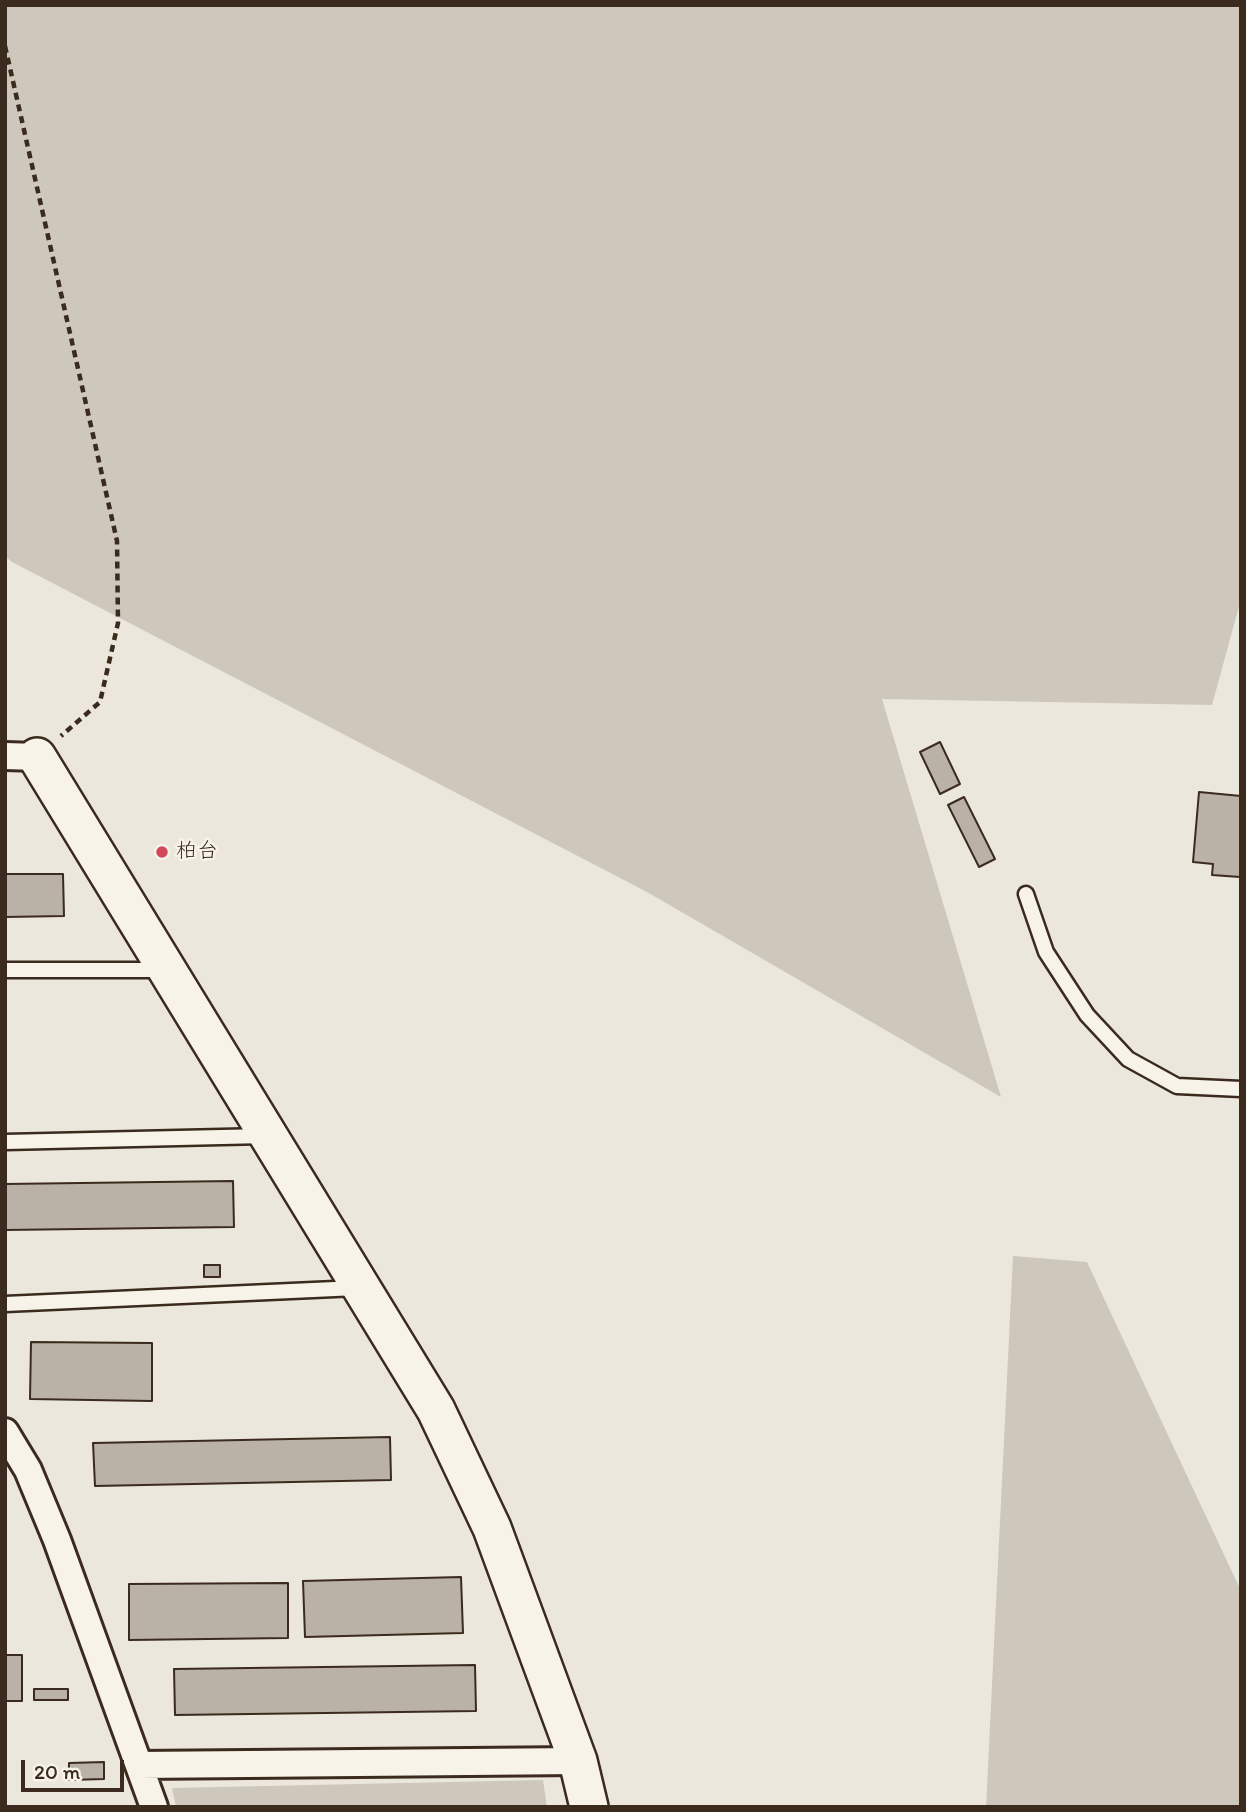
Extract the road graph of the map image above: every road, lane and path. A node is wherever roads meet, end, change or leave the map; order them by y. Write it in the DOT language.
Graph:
graph roads {
  1 [pos="5,46"];
  2 [pos="21,757"];
  3 [pos="1026,894"];
  4 [pos="169,970"];
  5 [pos="5,971"];
  6 [pos="1241,1089"];
  7 [pos="270,1136"];
  8 [pos="5,1142"];
  9 [pos="362,1287"];
  10 [pos="5,1304"];
  11 [pos="5,1432"];
  12 [pos="578,1761"];
  13 [pos="139,1765"];
  14 [pos="154,1807"];
  15 [pos="589,1807"];
  1 -- 2 [label="path"];
  2 -- 4 [label="street"];
  3 -- 6 [label="lane"];
  4 -- 5 [label="lane"];
  4 -- 7 [label="street"];
  7 -- 8 [label="lane"];
  7 -- 9 [label="street"];
  9 -- 10 [label="lane"];
  9 -- 12 [label="street"];
  11 -- 13 [label="street"];
  12 -- 13 [label="street"];
  12 -- 15 [label="street"];
  13 -- 14 [label="street"];
}
